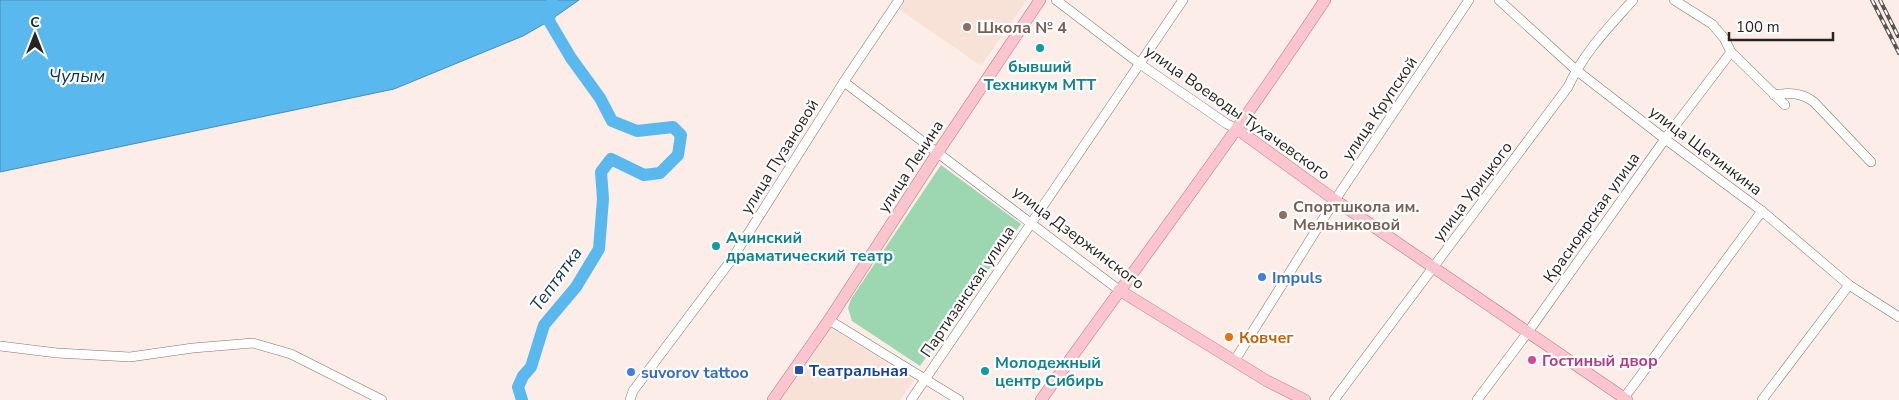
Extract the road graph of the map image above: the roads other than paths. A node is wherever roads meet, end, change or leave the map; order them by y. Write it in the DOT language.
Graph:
graph roads {
  1 [pos="899,0"];
  2 [pos="1040,0"];
  3 [pos="1056,0"];
  4 [pos="1184,0"];
  5 [pos="1325,0"];
  6 [pos="1469,0"];
  7 [pos="1499,0"];
  8 [pos="1633,0"];
  9 [pos="1674,0"];
  10 [pos="1731,52"];
  11 [pos="1140,64"];
  12 [pos="1576,70"];
  13 [pos="844,82"];
  14 [pos="1774,94"];
  15 [pos="1785,106"];
  16 [pos="1237,129"];
  17 [pos="1665,139"];
  18 [pos="938,152"];
  19 [pos="1870,162"];
  20 [pos="1335,200"];
  21 [pos="1762,211"];
  22 [pos="1032,223"];
  23 [pos="1434,266"];
  24 [pos="1849,285"];
  25 [pos="1119,290"];
  26 [pos="1899,317"];
  27 [pos="829,320"];
  28 [pos="1528,332"];
  29 [pos="0,346"];
  30 [pos="1235,360"];
  31 [pos="925,379"];
  32 [pos="1626,399"];
  33 [pos="382,400"];
  34 [pos="630,400"];
  35 [pos="773,400"];
  36 [pos="910,400"];
  37 [pos="958,400"];
  38 [pos="1041,400"];
  39 [pos="1305,400"];
  40 [pos="1334,400"];
  41 [pos="1477,400"];
  42 [pos="1762,400"];
  1 -- 13 [label="street, улица Пузановой"];
  2 -- 18 [label="main road, улица Ленина"];
  3 -- 11 [label="street, улица Воеводы Тухачевского"];
  4 -- 11 [label="street, Партизанская улица"];
  5 -- 16 [label="main road"];
  6 -- 20 [label="street, улица Крупской"];
  7 -- 12 [label="street, улица Щетинкина"];
  8 -- 12 [label="street, улица Урицкого"];
  9 -- 10 [label="street"];
  10 -- 14 [label="street"];
  10 -- 17 [label="street, Красноярская улица"];
  11 -- 16 [label="street, улица Воеводы Тухачевского"];
  11 -- 22 [label="street, Партизанская улица"];
  12 -- 17 [label="street, улица Щетинкина"];
  12 -- 23 [label="street, улица Урицкого"];
  13 -- 18 [label="street, улица Дзержинского"];
  13 -- 34 [label="street, улица Пузановой"];
  14 -- 15 [label="street"];
  14 -- 19 [label="street"];
  16 -- 20 [label="main road, улица Воеводы Тухачевского"];
  16 -- 25 [label="main road"];
  17 -- 21 [label="street, улица Щетинкина"];
  17 -- 28 [label="street, Красноярская улица"];
  18 -- 22 [label="street, улица Дзержинского"];
  18 -- 27 [label="main road, улица Ленина"];
  20 -- 23 [label="main road, улица Воеводы Тухачевского"];
  20 -- 30 [label="street, улица Крупской"];
  21 -- 24 [label="street, улица Щетинкина"];
  21 -- 32 [label="street"];
  22 -- 25 [label="street, улица Дзержинского"];
  22 -- 31 [label="street, Партизанская улица"];
  23 -- 28 [label="main road, улица Воеводы Тухачевского"];
  23 -- 40 [label="street, улица Урицкого"];
  24 -- 26 [label="street, улица Щетинкина"];
  24 -- 42 [label="street"];
  25 -- 30 [label="main road, улица Дзержинского"];
  25 -- 38 [label="main road"];
  27 -- 31 [label="street"];
  27 -- 35 [label="main road, улица Ленина"];
  28 -- 32 [label="main road, улица Воеводы Тухачевского"];
  28 -- 41 [label="street, Красноярская улица"];
  29 -- 33 [label="street"];
  30 -- 39 [label="main road, улица Дзержинского"];
  31 -- 36 [label="street, Партизанская улица"];
  31 -- 37 [label="street"];
}
